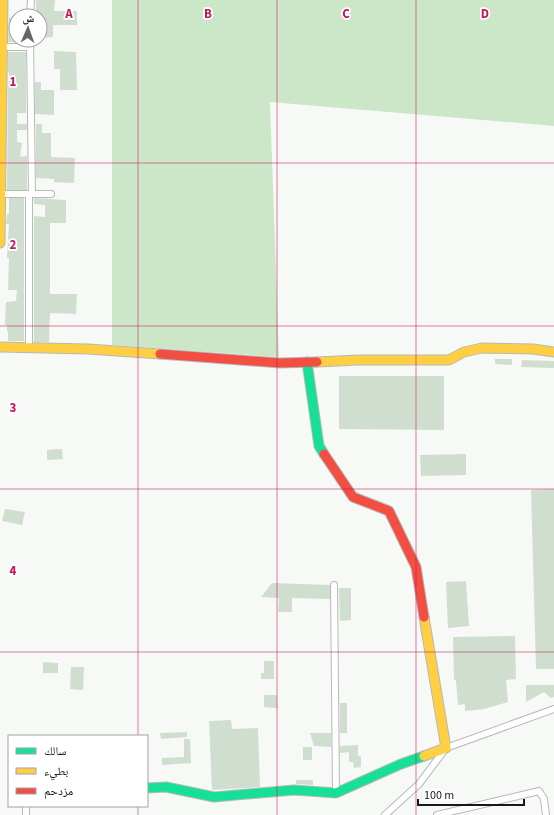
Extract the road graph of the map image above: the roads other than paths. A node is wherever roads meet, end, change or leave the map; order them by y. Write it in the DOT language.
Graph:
graph roads {
  1 [pos="2,0"];
  2 [pos="1,47"];
  3 [pos="29,48"];
  4 [pos="0,194"];
  5 [pos="30,194"];
  6 [pos="51,194"];
  7 [pos="0,243"];
  8 [pos="0,347"];
  9 [pos="29,347"];
  10 [pos="554,352"];
  11 [pos="307,362"];
  12 [pos="334,585"];
  13 [pos="554,709"];
  14 [pos="446,748"];
  15 [pos="148,788"];
  16 [pos="336,793"];
  17 [pos="385,815"];
  18 [pos="437,815"];
  19 [pos="546,815"];
  1 -- 2 [label="street"];
  2 -- 4 [label="street"];
  3 -- 5 [label="street"];
  4 -- 5 [label="street"];
  4 -- 7 [label="street"];
  5 -- 6 [label="street"];
  5 -- 9 [label="street"];
  8 -- 9 [label="street"];
  9 -- 11 [label="street"];
  10 -- 11 [label="street"];
  11 -- 14 [label="street"];
  12 -- 16 [label="street"];
  13 -- 14 [label="street"];
  14 -- 16 [label="street"];
  14 -- 17 [label="street"];
  15 -- 16 [label="street"];
  18 -- 19 [label="street"];
}
